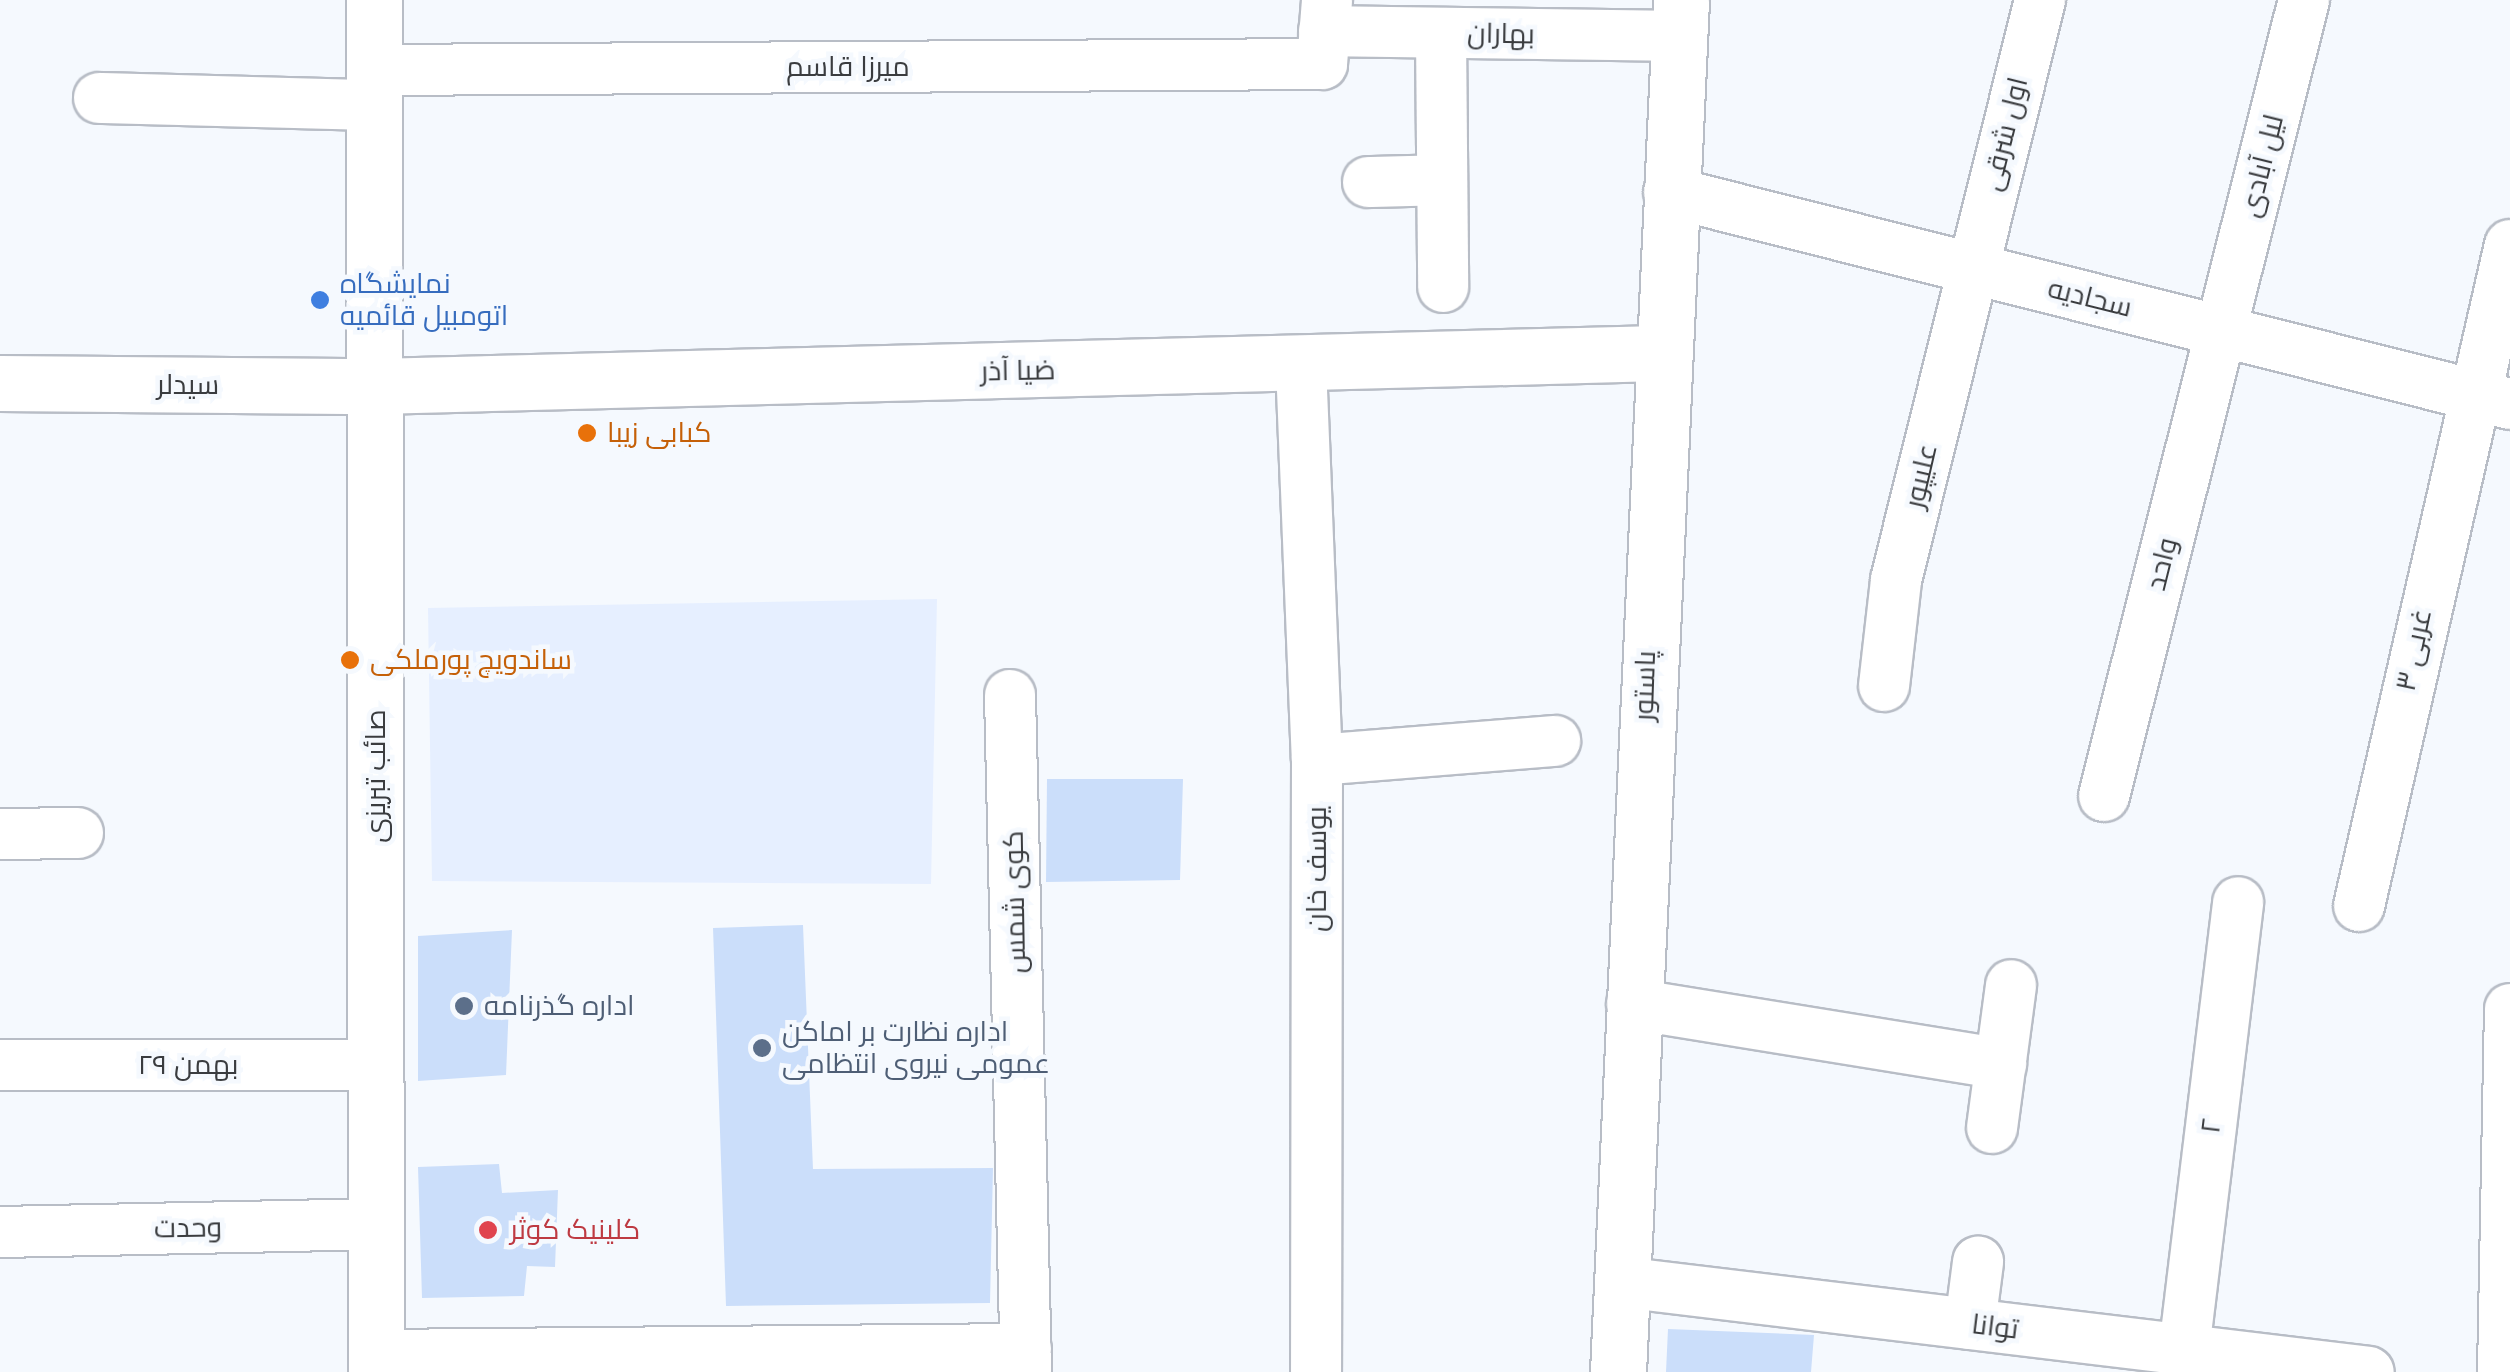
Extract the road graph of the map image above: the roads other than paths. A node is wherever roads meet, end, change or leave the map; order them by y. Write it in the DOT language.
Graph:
graph roads {
  1 [pos="374,0"];
  2 [pos="2040,0"];
  3 [pos="2304,0"];
  4 [pos="1680,18"];
  5 [pos="1324,32"];
  6 [pos="1442,33"];
  7 [pos="374,88"];
  8 [pos="99,98"];
  9 [pos="1442,180"];
  10 [pos="1368,182"];
  11 [pos="1669,192"];
  12 [pos="2510,245"];
  13 [pos="1970,268"];
  14 [pos="1443,287"];
  15 [pos="2220,331"];
  16 [pos="1659,353"];
  17 [pos="1300,366"];
  18 [pos="0,384"];
  19 [pos="376,386"];
  20 [pos="2490,399"];
  21 [pos="1884,686"];
  22 [pos="1010,694"];
  23 [pos="1556,741"];
  24 [pos="1317,760"];
  25 [pos="2104,796"];
  26 [pos="0,834"];
  27 [pos="78,834"];
  28 [pos="2238,902"];
  29 [pos="2359,906"];
  30 [pos="2010,985"];
  31 [pos="1632,1004"];
  32 [pos="2510,1008"];
  33 [pos="2000,1064"];
  34 [pos="0,1065"];
  35 [pos="376,1065"];
  36 [pos="1992,1128"];
  37 [pos="376,1224"];
  38 [pos="0,1232"];
  39 [pos="1978,1262"];
  40 [pos="1620,1282"];
  41 [pos="1970,1324"];
  42 [pos="2184,1350"];
  43 [pos="1026,1361"];
  44 [pos="376,1364"];
  45 [pos="1316,1372"];
  46 [pos="1618,1372"];
  47 [pos="2369,1372"];
  48 [pos="2503,1372"];
  1 -- 7 [label="main road, صائب تبریزی"];
  2 -- 13 [label="street, اول شرقی"];
  3 -- 15 [label="street, لیل آبادی"];
  4 -- 6 [label="street, بهاران"];
  4 -- 11 [label="main road, پاستور"];
  5 -- 6 [label="street, بهاران"];
  5 -- 7 [label="street, میرزا قاسم"];
  6 -- 9 [label="street"];
  7 -- 8 [label="street, میرزا قاسم"];
  7 -- 19 [label="main road, صائب تبریزی"];
  9 -- 10 [label="street"];
  9 -- 14 [label="street"];
  11 -- 13 [label="street, سجادیه"];
  11 -- 16 [label="main road, پاستور"];
  12 -- 20 [label="street, ۳ غربی"];
  13 -- 15 [label="street, سجادیه"];
  13 -- 21 [label="street, علیپور"];
  15 -- 20 [label="street, سجادیه"];
  15 -- 25 [label="street, واحد"];
  16 -- 17 [label="main road, ضیا آذر"];
  16 -- 31 [label="main road, پاستور"];
  17 -- 19 [label="main road, ضیا آذر"];
  17 -- 24 [label="street, یوسف خان"];
  18 -- 19 [label="main road, سیدلر"];
  19 -- 35 [label="main road, صائب تبریزی"];
  20 -- 29 [label="street, ۳ غربی"];
  22 -- 43 [label="street, کوی شمس"];
  23 -- 24 [label="street"];
  24 -- 45 [label="street, یوسف خان"];
  26 -- 27 [label="street"];
  28 -- 42 [label="street, ۲"];
  30 -- 33 [label="street"];
  31 -- 33 [label="street"];
  31 -- 40 [label="main road, پاستور"];
  32 -- 48 [label="street"];
  33 -- 36 [label="street"];
  34 -- 35 [label="street, ۲۹ بهمن"];
  35 -- 37 [label="main road, صائب تبریزی"];
  37 -- 38 [label="street, وحدت"];
  37 -- 44 [label="main road, صائب تبریزی"];
  39 -- 41 [label="street"];
  40 -- 41 [label="street, توانا"];
  40 -- 46 [label="main road, پاستور"];
  41 -- 42 [label="street, توانا"];
  42 -- 47 [label="street, توانا"];
  43 -- 44 [label="street, کوی شمس"];
}
